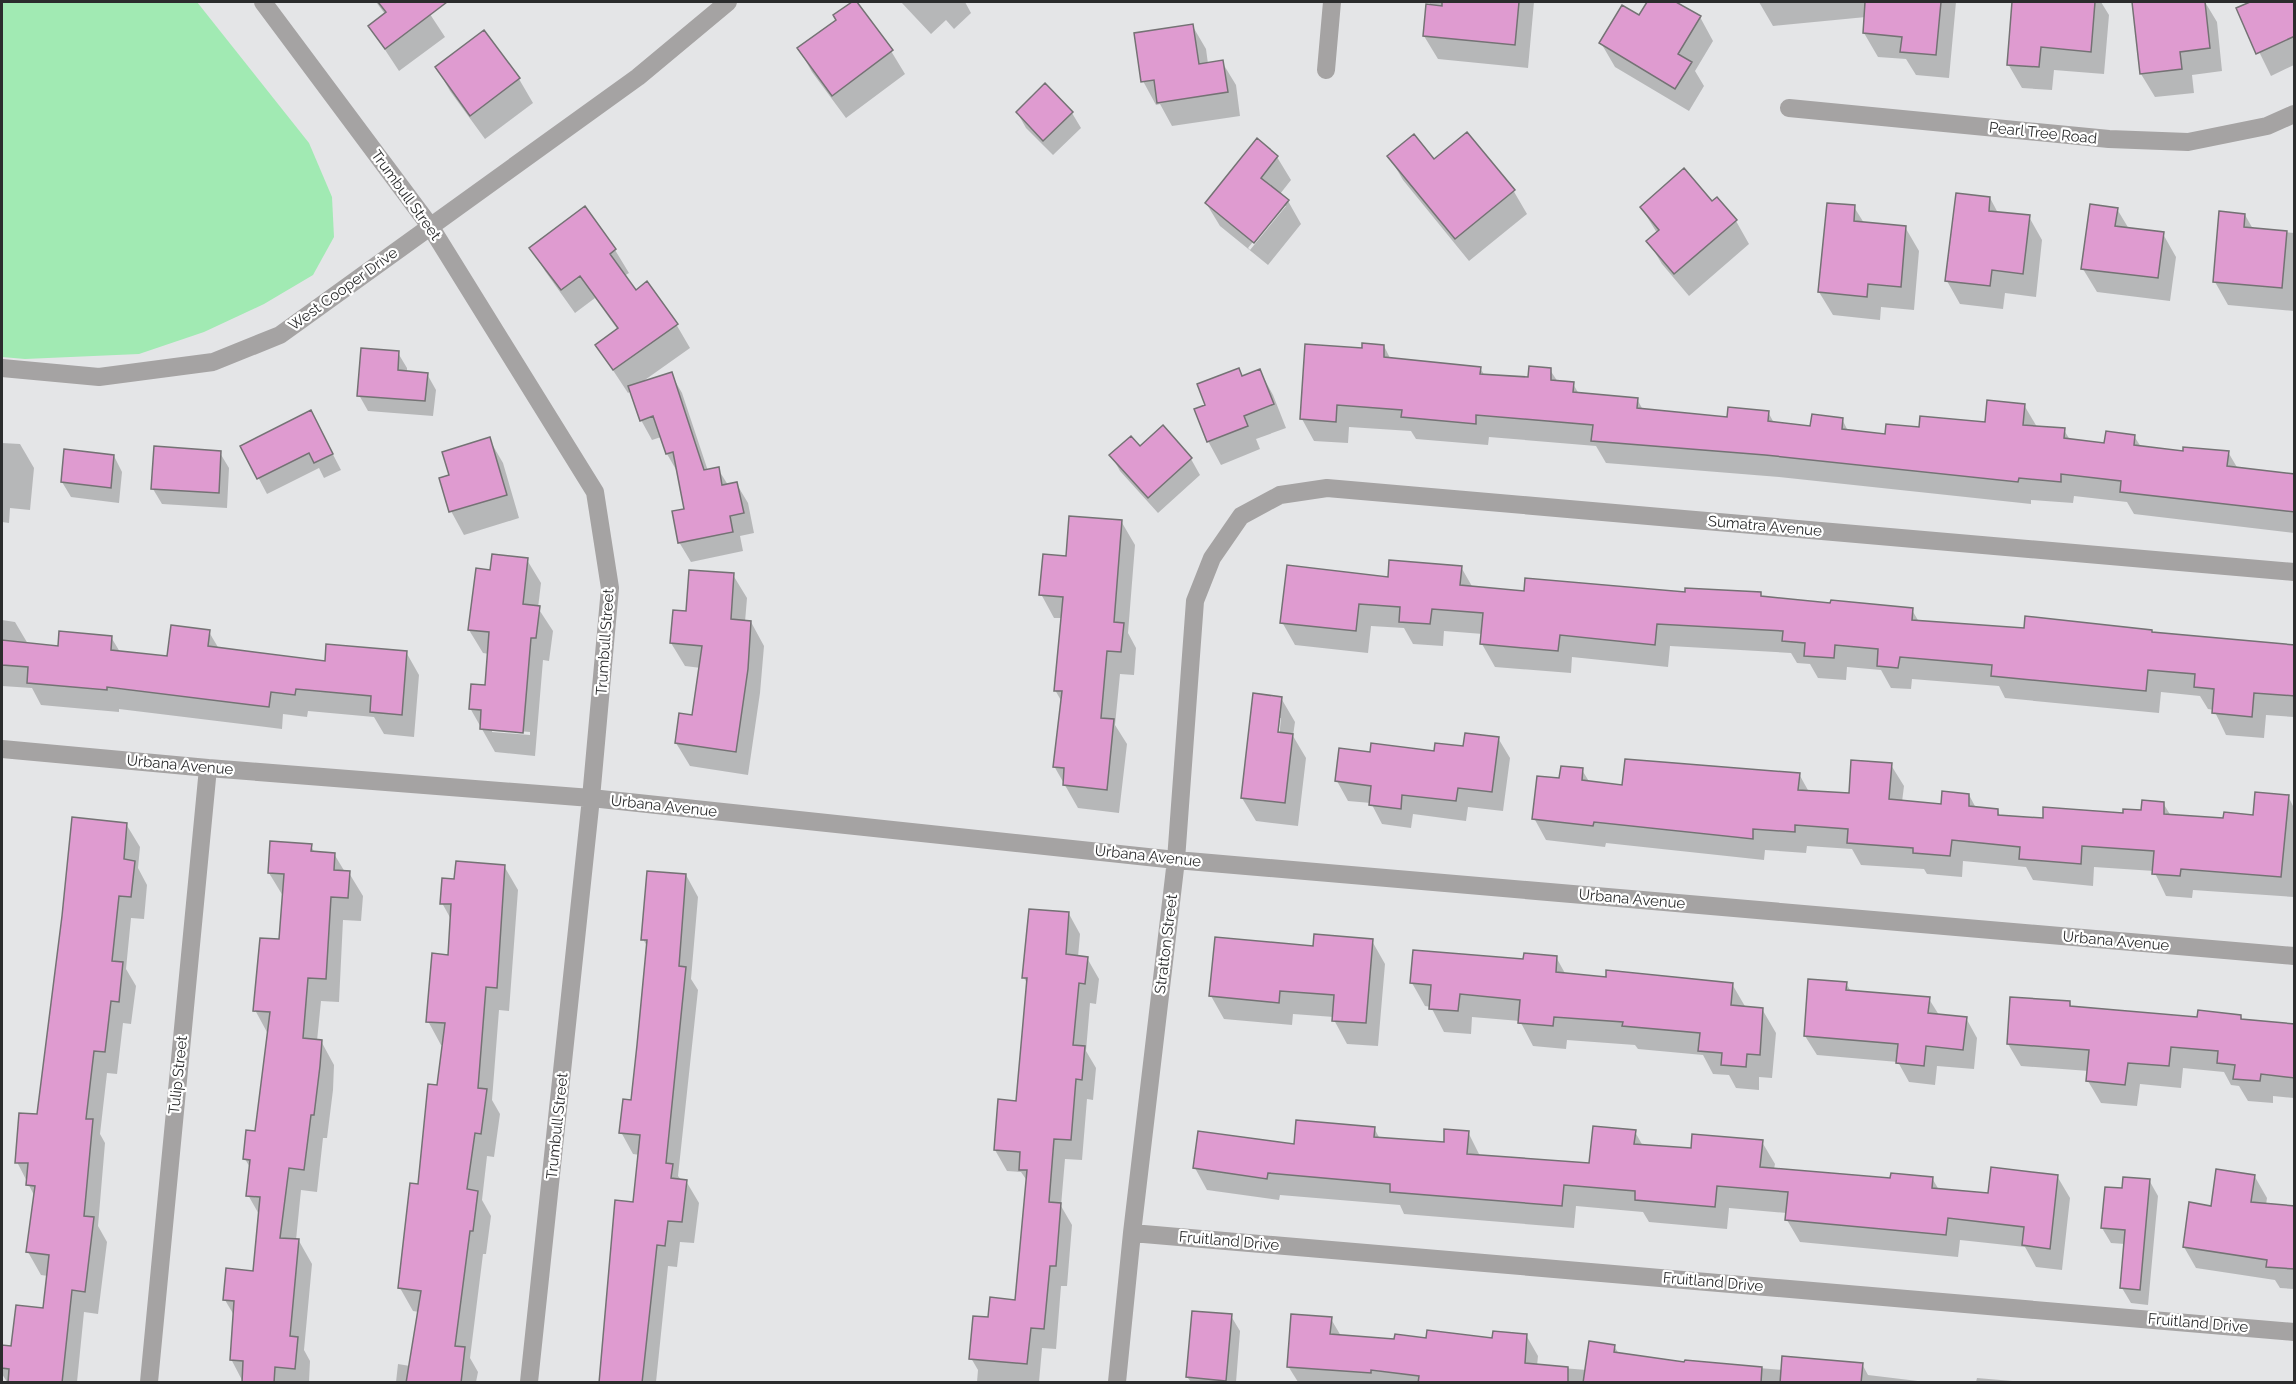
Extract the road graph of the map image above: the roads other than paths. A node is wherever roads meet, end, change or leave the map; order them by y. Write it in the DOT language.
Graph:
graph roads {
  1 [pos="263,2"];
  2 [pos="728,2"];
  3 [pos="1332,2"];
  4 [pos="1326,70"];
  5 [pos="1789,108"];
  6 [pos="2295,114"];
  7 [pos="430,226"];
  8 [pos="2,368"];
  9 [pos="1241,516"];
  10 [pos="2295,572"];
  11 [pos="2,749"];
  12 [pos="208,768"];
  13 [pos="591,798"];
  14 [pos="1176,860"];
  15 [pos="2295,956"];
  16 [pos="1132,1233"];
  17 [pos="2295,1332"];
  18 [pos="149,1383"];
  19 [pos="529,1383"];
  20 [pos="1117,1383"];
  1 -- 7 [label="street, Trumbull Street"];
  2 -- 7 [label="street, West Cooper Drive"];
  3 -- 4 [label="street"];
  5 -- 6 [label="street, Pearl Tree Road"];
  7 -- 8 [label="street, West Cooper Drive"];
  7 -- 13 [label="street, Trumbull Street"];
  9 -- 10 [label="street, Sumatra Avenue"];
  9 -- 14 [label="street, Stratton Street"];
  11 -- 12 [label="street, Urbana Avenue"];
  12 -- 13 [label="street, Urbana Avenue"];
  12 -- 18 [label="street, Tulip Street"];
  13 -- 14 [label="street, Urbana Avenue"];
  13 -- 19 [label="street, Trumbull Street"];
  14 -- 15 [label="street, Urbana Avenue"];
  14 -- 16 [label="street, Stratton Street"];
  16 -- 17 [label="street, Fruitland Drive"];
  16 -- 20 [label="street, Stratton Street"];
}
